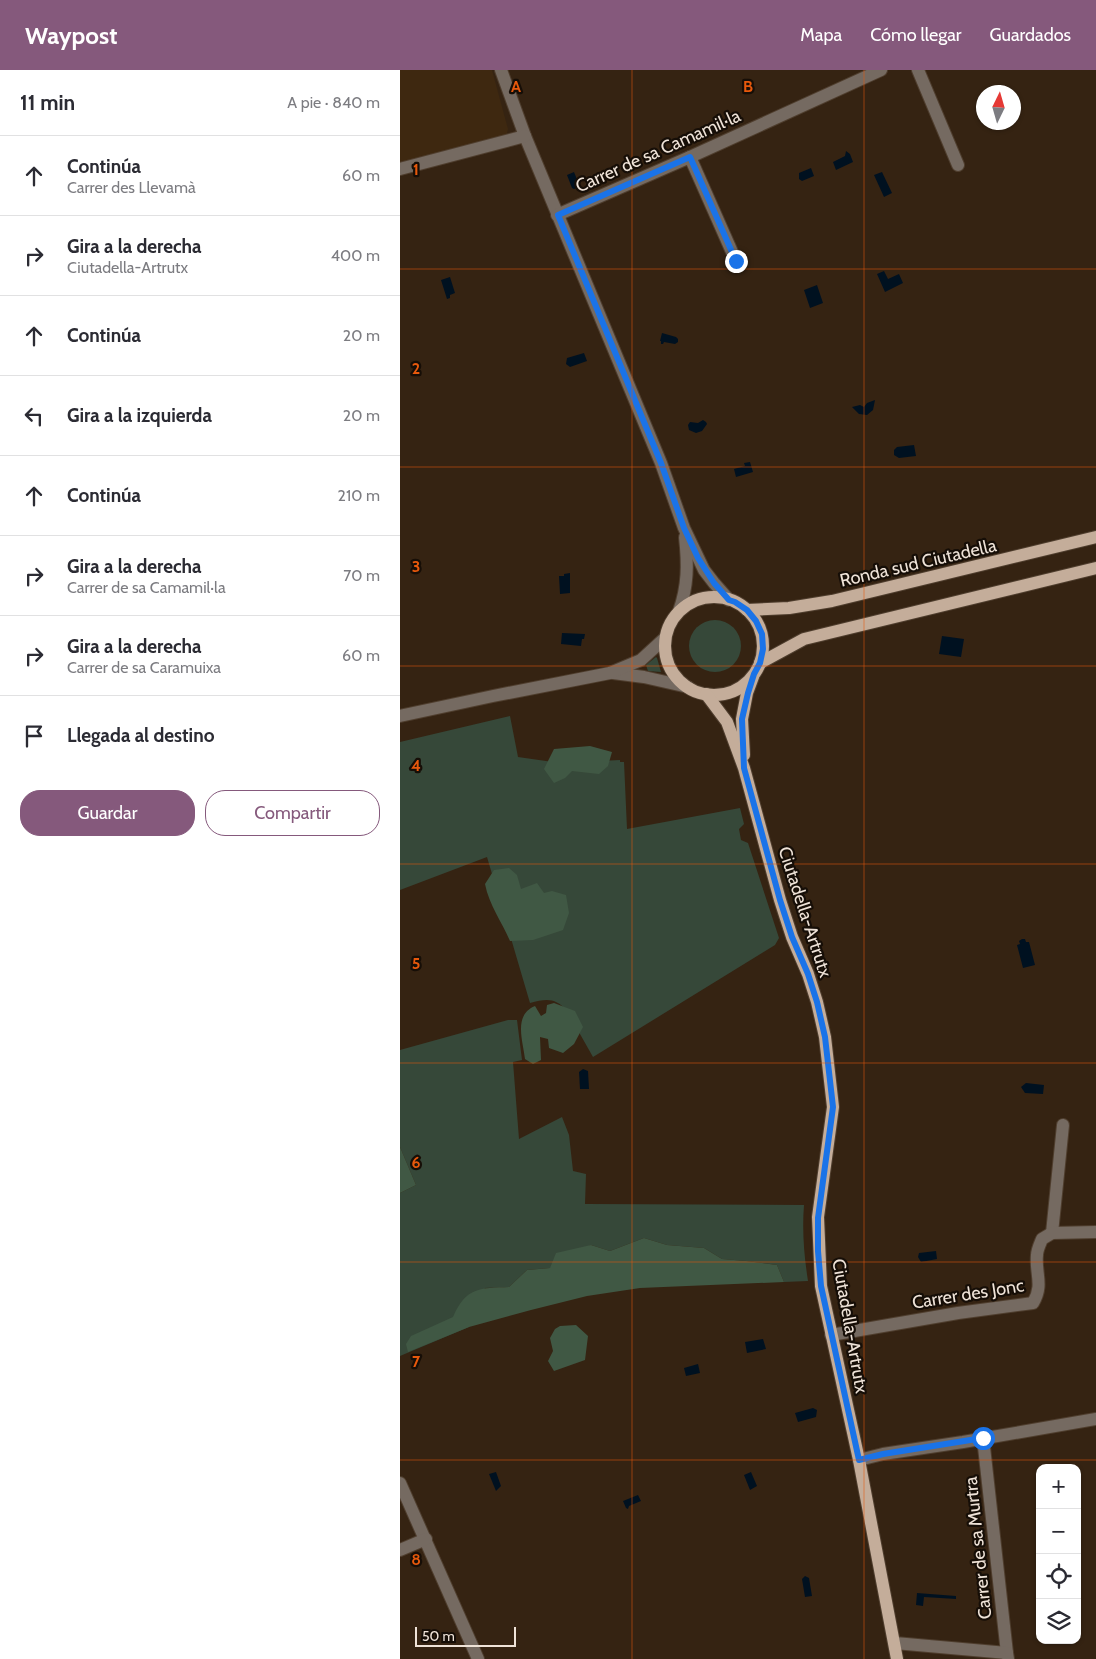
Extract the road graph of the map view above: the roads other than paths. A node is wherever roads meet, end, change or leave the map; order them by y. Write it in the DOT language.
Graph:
graph roads {
  1 [pos="501,70"];
  2 [pos="508,70"];
  3 [pos="881,70"];
  4 [pos="918,70"];
  5 [pos="516,110"];
  6 [pos="525,136"];
  7 [pos="690,157"];
  8 [pos="958,165"];
  9 [pos="400,169"];
  10 [pos="558,215"];
  11 [pos="736,261"];
  12 [pos="684,528"];
  13 [pos="1096,537"];
  14 [pos="1096,568"];
  15 [pos="729,600"];
  16 [pos="747,610"];
  17 [pos="679,611"];
  18 [pos="666,638"];
  19 [pos="757,669"];
  20 [pos="610,673"];
  21 [pos="688,687"];
  22 [pos="706,694"];
  23 [pos="400,716"];
  24 [pos="744,768"];
  25 [pos="1063,1125"];
  26 [pos="1096,1232"];
  27 [pos="1052,1233"];
  28 [pos="831,1335"];
  29 [pos="1096,1419"];
  30 [pos="983,1438"];
  31 [pos="859,1460"];
  32 [pos="400,1483"];
  33 [pos="426,1539"];
  34 [pos="400,1550"];
  35 [pos="894,1643"];
  36 [pos="1008,1656"];
  37 [pos="478,1659"];
  38 [pos="897,1659"];
  1 -- 5 [label="street"];
  2 -- 5 [label="street"];
  3 -- 7 [label="street, Carrer de sa Camamil·la"];
  4 -- 8 [label="street"];
  5 -- 6 [label="street"];
  6 -- 9 [label="street"];
  6 -- 10 [label="street"];
  7 -- 10 [label="street, Carrer de sa Camamil·la"];
  7 -- 11 [label="street"];
  10 -- 12 [label="street"];
  12 -- 15 [label="street"];
  12 -- 17 [label="street"];
  13 -- 16 [label="main road, Ronda sud Ciutadella"];
  14 -- 19 [label="main road"];
  15 -- 16 [label="main road"];
  15 -- 17 [label="main road"];
  16 -- 19 [label="main road"];
  17 -- 18 [label="main road"];
  18 -- 20 [label="street"];
  18 -- 21 [label="main road"];
  19 -- 22 [label="main road"];
  19 -- 24 [label="main road, Ciutadella-Artrutx"];
  20 -- 21 [label="street"];
  20 -- 23 [label="street"];
  21 -- 22 [label="main road"];
  22 -- 24 [label="main road, Ciutadella-Artrutx"];
  24 -- 28 [label="main road, Ciutadella-Artrutx"];
  25 -- 27 [label="street"];
  26 -- 27 [label="street"];
  27 -- 28 [label="street, Carrer des Jonc"];
  28 -- 31 [label="main road, Ciutadella-Artrutx"];
  29 -- 30 [label="street"];
  30 -- 31 [label="street"];
  30 -- 36 [label="street, Carrer de sa Murtra"];
  31 -- 35 [label="main road, Ciutadella-Artrutx"];
  32 -- 33 [label="street"];
  33 -- 34 [label="street"];
  33 -- 37 [label="street"];
  35 -- 36 [label="street"];
  35 -- 38 [label="main road, Ciutadella-Artrutx"];
}
